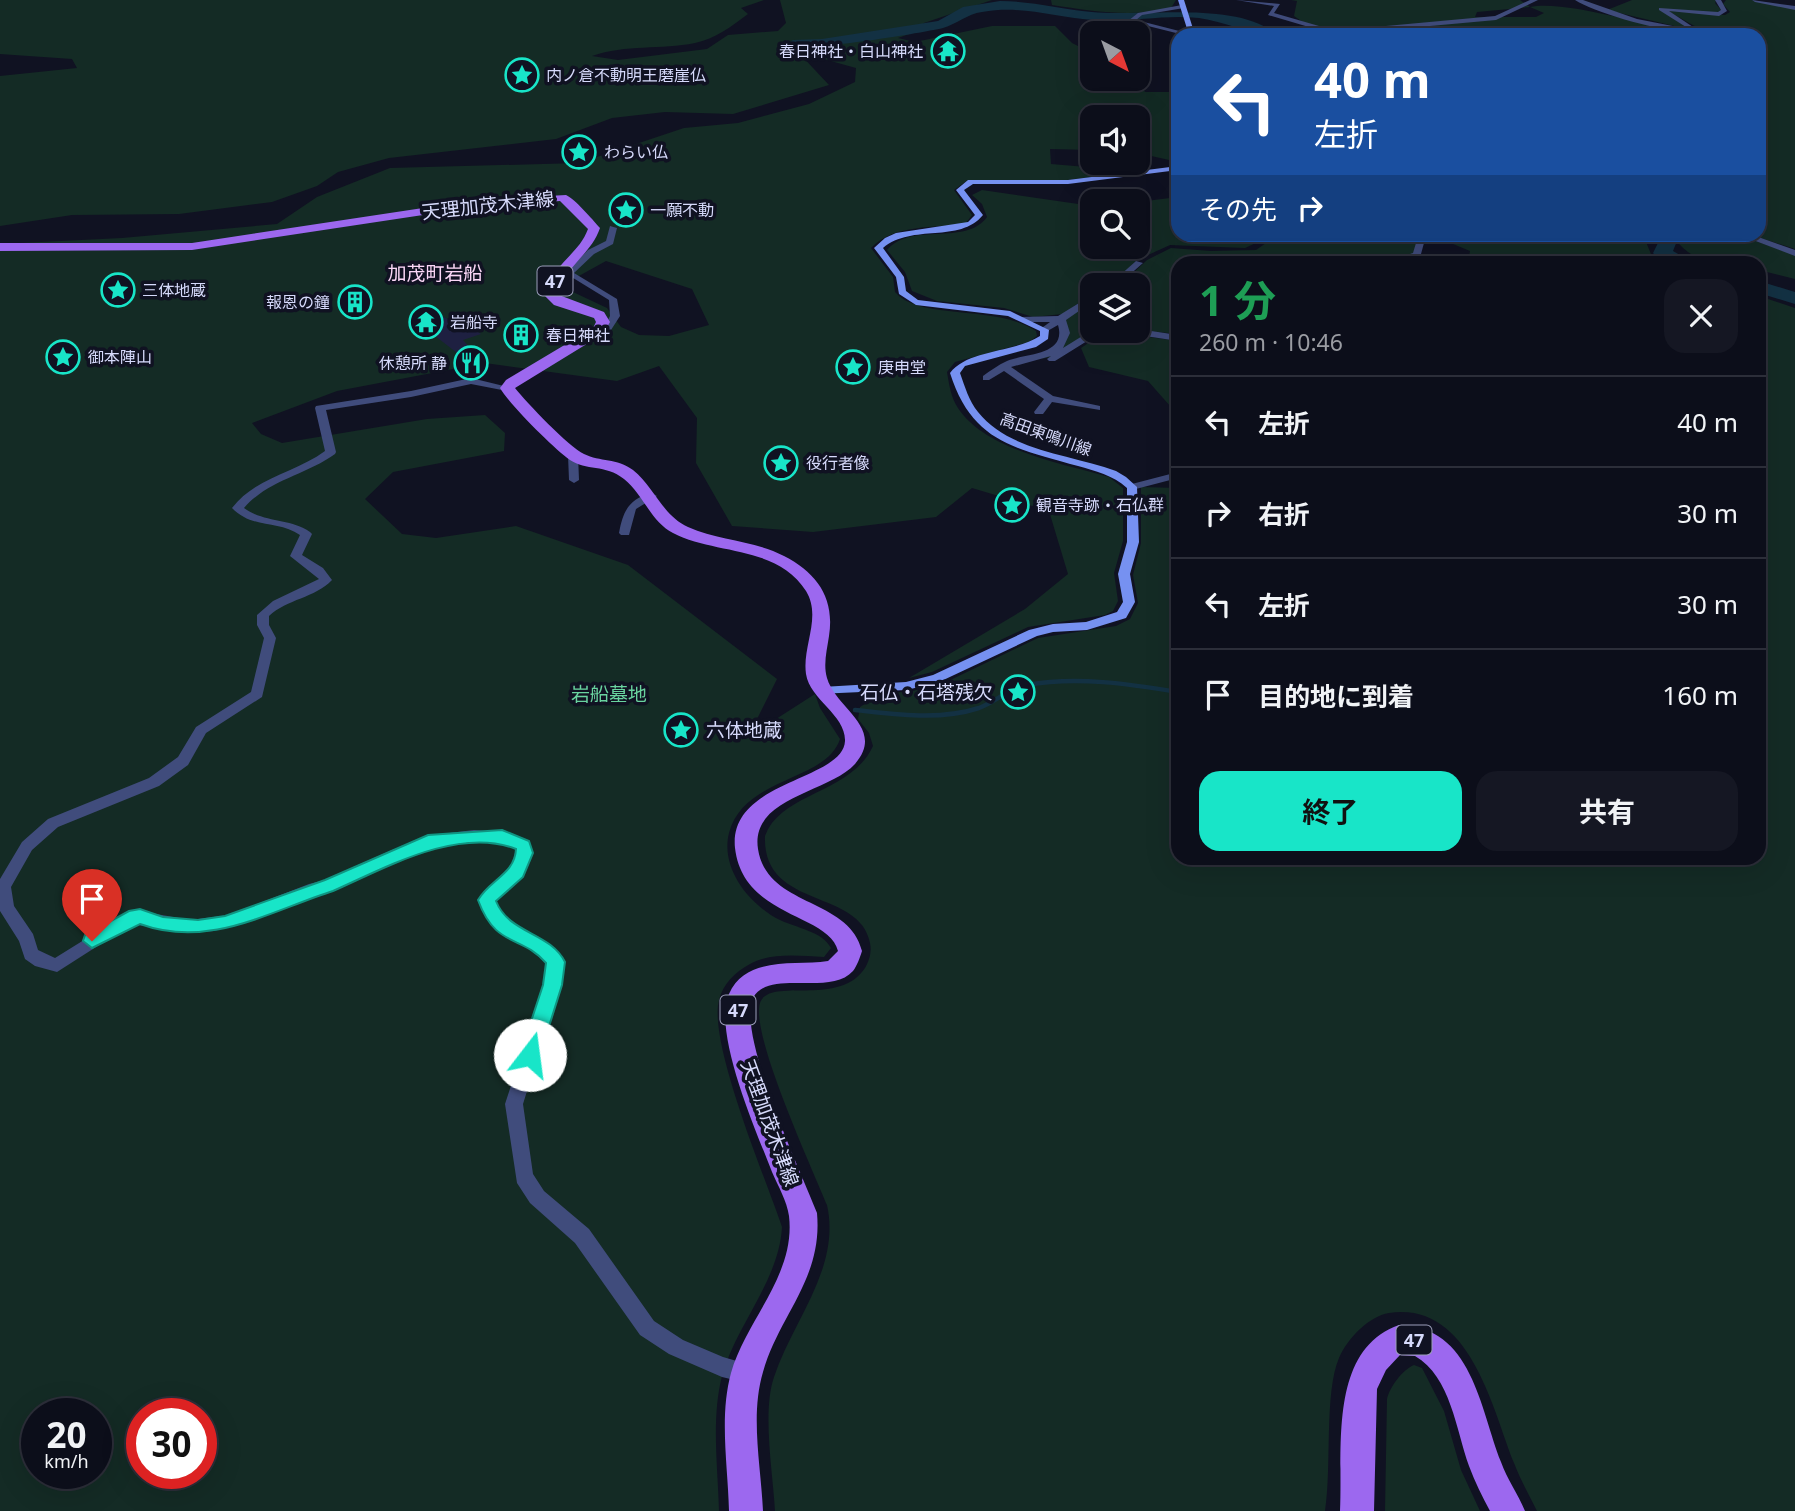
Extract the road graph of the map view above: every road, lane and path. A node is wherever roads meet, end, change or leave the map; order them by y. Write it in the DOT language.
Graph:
graph roads {
  1 [pos="1239,0"];
  2 [pos="1535,0"];
  3 [pos="1578,0"];
  4 [pos="1718,0"];
  5 [pos="1755,0"];
  6 [pos="1183,8"];
  7 [pos="1795,8"];
  8 [pos="1190,28"];
  9 [pos="1322,28"];
  10 [pos="1403,28"];
  11 [pos="1670,28"];
  12 [pos="1691,28"];
  13 [pos="1171,31"];
  14 [pos="1171,169"];
  15 [pos="613,228"];
  16 [pos="1420,242"];
  17 [pos="1764,242"];
  18 [pos="0,247"];
  19 [pos="1795,253"];
  20 [pos="1412,256"];
  21 [pos="1139,263"];
  22 [pos="1127,273"];
  23 [pos="1080,306"];
  24 [pos="1024,319"];
  25 [pos="1061,319"];
  26 [pos="1044,330"];
  27 [pos="598,331"];
  28 [pos="1150,334"];
  29 [pos="1171,337"];
  30 [pos="1080,342"];
  31 [pos="1008,365"];
  32 [pos="986,378"];
  33 [pos="507,388"];
  34 [pos="1050,398"];
  35 [pos="1096,408"];
  36 [pos="1039,412"];
  37 [pos="573,455"];
  38 [pos="1171,477"];
  39 [pos="574,480"];
  40 [pos="1132,488"];
  41 [pos="651,496"];
  42 [pos="625,533"];
  43 [pos="822,691"];
  44 [pos="747,1373"];
  45 [pos="746,1511"];
  46 [pos="1357,1511"];
  47 [pos="1507,1511"];
  1 -- 9 [label="street"];
  2 -- 10 [label="street"];
  3 -- 11 [label="street"];
  4 -- 12 [label="street"];
  5 -- 7 [label="street"];
  6 -- 8 [label="main road"];
  6 -- 13 [label="street"];
  14 -- 24 [label="main road"];
  15 -- 27 [label="street"];
  16 -- 20 [label="street"];
  17 -- 19 [label="street"];
  18 -- 27 [label="main road, 天理加茂木津線 / 47"];
  21 -- 22 [label="street"];
  23 -- 25 [label="street"];
  24 -- 25 [label="street"];
  24 -- 26 [label="main road"];
  25 -- 26 [label="street"];
  25 -- 31 [label="street"];
  26 -- 40 [label="main road, 高田東鳴川線"];
  27 -- 33 [label="main road"];
  28 -- 29 [label="street"];
  30 -- 31 [label="street"];
  31 -- 32 [label="street"];
  31 -- 34 [label="street"];
  33 -- 37 [label="main road"];
  33 -- 44 [label="street"];
  34 -- 35 [label="street"];
  34 -- 36 [label="street"];
  37 -- 39 [label="street"];
  37 -- 41 [label="main road"];
  38 -- 40 [label="street"];
  40 -- 43 [label="main road"];
  41 -- 42 [label="street"];
  41 -- 43 [label="main road"];
  43 -- 44 [label="main road, 天理加茂木津線 / 47"];
  44 -- 45 [label="main road, 天理加茂木津線 / 47"];
  46 -- 47 [label="main road, 47"];
}
